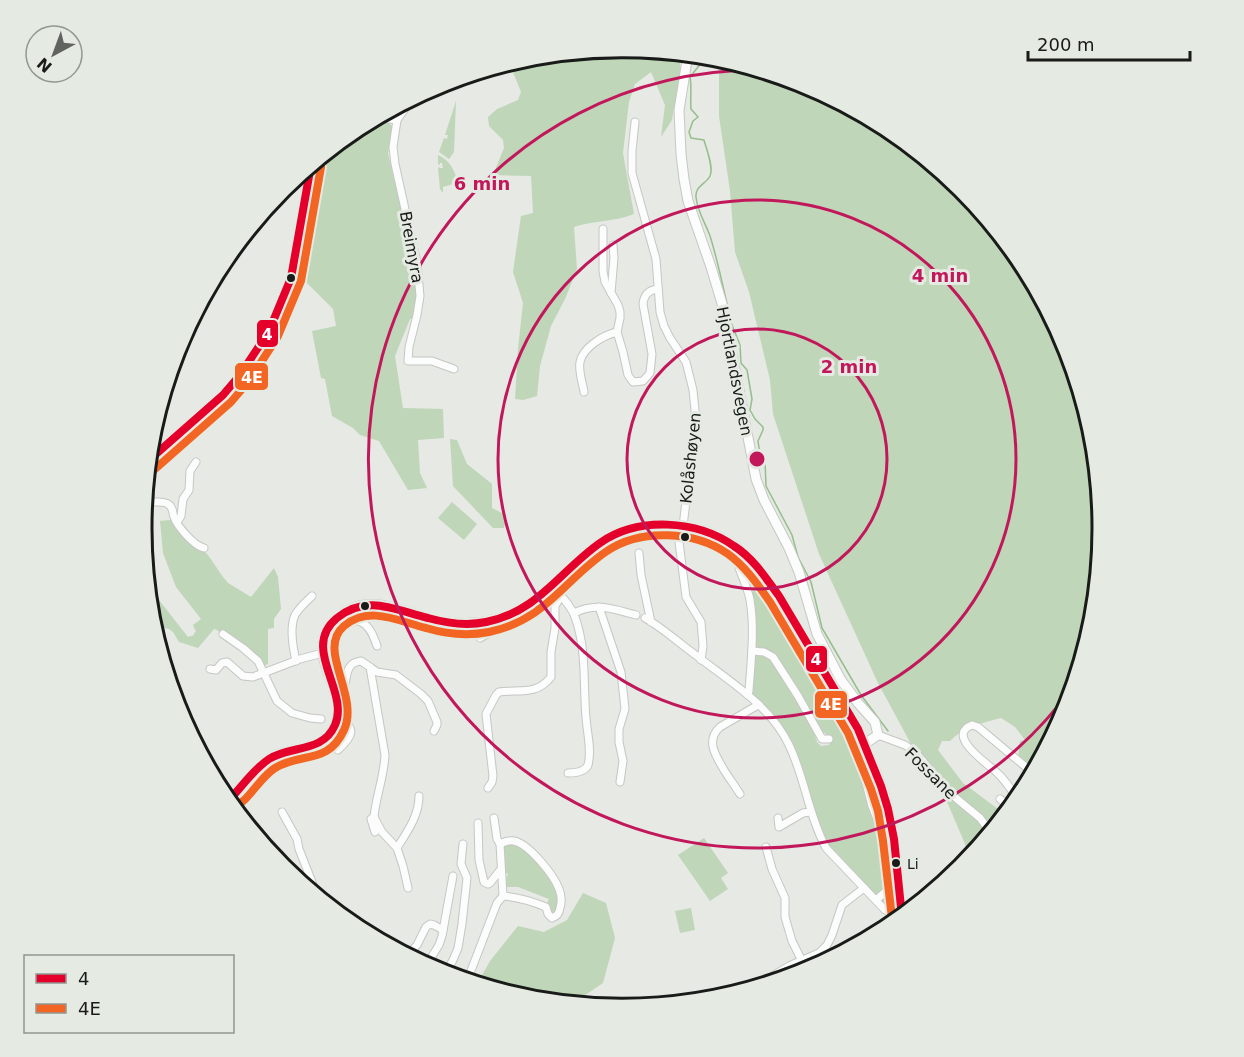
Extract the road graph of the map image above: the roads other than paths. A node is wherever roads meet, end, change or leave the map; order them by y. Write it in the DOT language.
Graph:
graph roads {
  1 [pos="686,64"];
  2 [pos="402,113"];
  3 [pos="391,119"];
  4 [pos="397,120"];
  5 [pos="634,122"];
  6 [pos="308,179"];
  7 [pos="603,229"];
  8 [pos="613,245"];
  9 [pos="658,289"];
  10 [pos="611,293"];
  11 [pos="617,332"];
  12 [pos="454,369"];
  13 [pos="584,392"];
  14 [pos="159,452"];
  15 [pos="196,462"];
  16 [pos="153,502"];
  17 [pos="177,522"];
  18 [pos="682,526"];
  19 [pos="679,542"];
  20 [pos="204,548"];
  21 [pos="639,553"];
  22 [pos="739,564"];
  23 [pos="553,587"];
  24 [pos="312,596"];
  25 [pos="561,596"];
  26 [pos="599,607"];
  27 [pos="574,613"];
  28 [pos="636,615"];
  29 [pos="492,619"];
  30 [pos="223,634"];
  31 [pos="480,638"];
  32 [pos="377,646"];
  33 [pos="752,651"];
  34 [pos="323,653"];
  35 [pos="701,660"];
  36 [pos="258,661"];
  37 [pos="296,661"];
  38 [pos="370,667"];
  39 [pos="277,668"];
  40 [pos="210,669"];
  41 [pos="264,673"];
  42 [pos="346,675"];
  43 [pos="335,693"];
  44 [pos="748,695"];
  45 [pos="758,705"];
  46 [pos="338,716"];
  47 [pos="321,719"];
  48 [pos="434,731"];
  49 [pos="878,735"];
  50 [pos="829,739"];
  51 [pos="863,746"];
  52 [pos="338,750"];
  53 [pos="864,759"];
  54 [pos="1027,768"];
  55 [pos="568,772"];
  56 [pos="620,782"];
  57 [pos="488,788"];
  58 [pos="1012,792"];
  59 [pos="740,794"];
  60 [pos="234,795"];
  61 [pos="419,796"];
  62 [pos="999,799"];
  63 [pos="1004,803"];
  64 [pos="282,812"];
  65 [pos="810,812"];
  66 [pos="374,817"];
  67 [pos="778,818"];
  68 [pos="494,819"];
  69 [pos="478,823"];
  70 [pos="986,826"];
  71 [pos="375,832"];
  72 [pos="463,844"];
  73 [pos="500,844"];
  74 [pos="766,847"];
  75 [pos="397,848"];
  76 [pos="501,869"];
  77 [pos="453,876"];
  78 [pos="312,882"];
  79 [pos="408,888"];
  80 [pos="864,888"];
  81 [pos="503,897"];
  82 [pos="876,900"];
  83 [pos="901,906"];
  84 [pos="893,912"];
  85 [pos="443,930"];
  86 [pos="413,949"];
  87 [pos="431,958"];
  88 [pos="802,961"];
  89 [pos="450,966"];
  90 [pos="780,971"];
  91 [pos="471,974"];
  1 -- 49 [label="main road, Hjortlandsvegen"];
  2 -- 4 [label="street, Breimyra"];
  3 -- 4 [label="street"];
  4 -- 12 [label="street, Breimyra"];
  5 -- 9 [label="street, Kolåshøyen"];
  6 -- 14 [label="main road"];
  7 -- 10 [label="street"];
  8 -- 10 [label="street"];
  9 -- 11 [label="street"];
  9 -- 18 [label="street, Kolåshøyen"];
  10 -- 11 [label="street"];
  11 -- 13 [label="street"];
  15 -- 17 [label="street"];
  16 -- 17 [label="street"];
  17 -- 20 [label="street"];
  18 -- 23 [label="main road"];
  18 -- 51 [label="main road"];
  19 -- 35 [label="street"];
  21 -- 35 [label="street"];
  22 -- 33 [label="street"];
  23 -- 25 [label="street"];
  23 -- 29 [label="main road"];
  24 -- 37 [label="street"];
  25 -- 27 [label="street"];
  25 -- 57 [label="street"];
  26 -- 27 [label="street"];
  26 -- 28 [label="street"];
  26 -- 56 [label="street"];
  27 -- 55 [label="street"];
  29 -- 31 [label="street"];
  29 -- 34 [label="main road"];
  30 -- 36 [label="street"];
  32 -- 42 [label="street"];
  33 -- 44 [label="street"];
  33 -- 50 [label="street"];
  34 -- 37 [label="street"];
  34 -- 43 [label="main road"];
  35 -- 44 [label="street"];
  36 -- 39 [label="street"];
  36 -- 41 [label="street"];
  37 -- 39 [label="street"];
  38 -- 42 [label="street"];
  38 -- 48 [label="street"];
  38 -- 66 [label="street"];
  39 -- 41 [label="street"];
  40 -- 41 [label="street"];
  41 -- 47 [label="street"];
  42 -- 43 [label="street"];
  43 -- 46 [label="main road"];
  44 -- 45 [label="street"];
  45 -- 59 [label="street"];
  45 -- 65 [label="street"];
  46 -- 52 [label="street"];
  46 -- 60 [label="main road"];
  49 -- 51 [label="main road"];
  49 -- 70 [label="street, Fossane"];
  51 -- 83 [label="main road"];
  53 -- 82 [label="street"];
  54 -- 58 [label="street"];
  61 -- 75 [label="street"];
  62 -- 63 [label="street"];
  64 -- 78 [label="street"];
  65 -- 67 [label="street"];
  65 -- 80 [label="street"];
  66 -- 71 [label="street"];
  66 -- 75 [label="street"];
  68 -- 73 [label="street"];
  69 -- 76 [label="street"];
  72 -- 89 [label="street"];
  73 -- 76 [label="street"];
  73 -- 81 [label="street"];
  74 -- 88 [label="street"];
  75 -- 79 [label="street"];
  76 -- 81 [label="street"];
  77 -- 85 [label="street"];
  80 -- 82 [label="street"];
  80 -- 88 [label="street"];
  81 -- 91 [label="street"];
  82 -- 84 [label="street"];
  85 -- 86 [label="street"];
  85 -- 87 [label="street"];
  88 -- 90 [label="street"];
}
